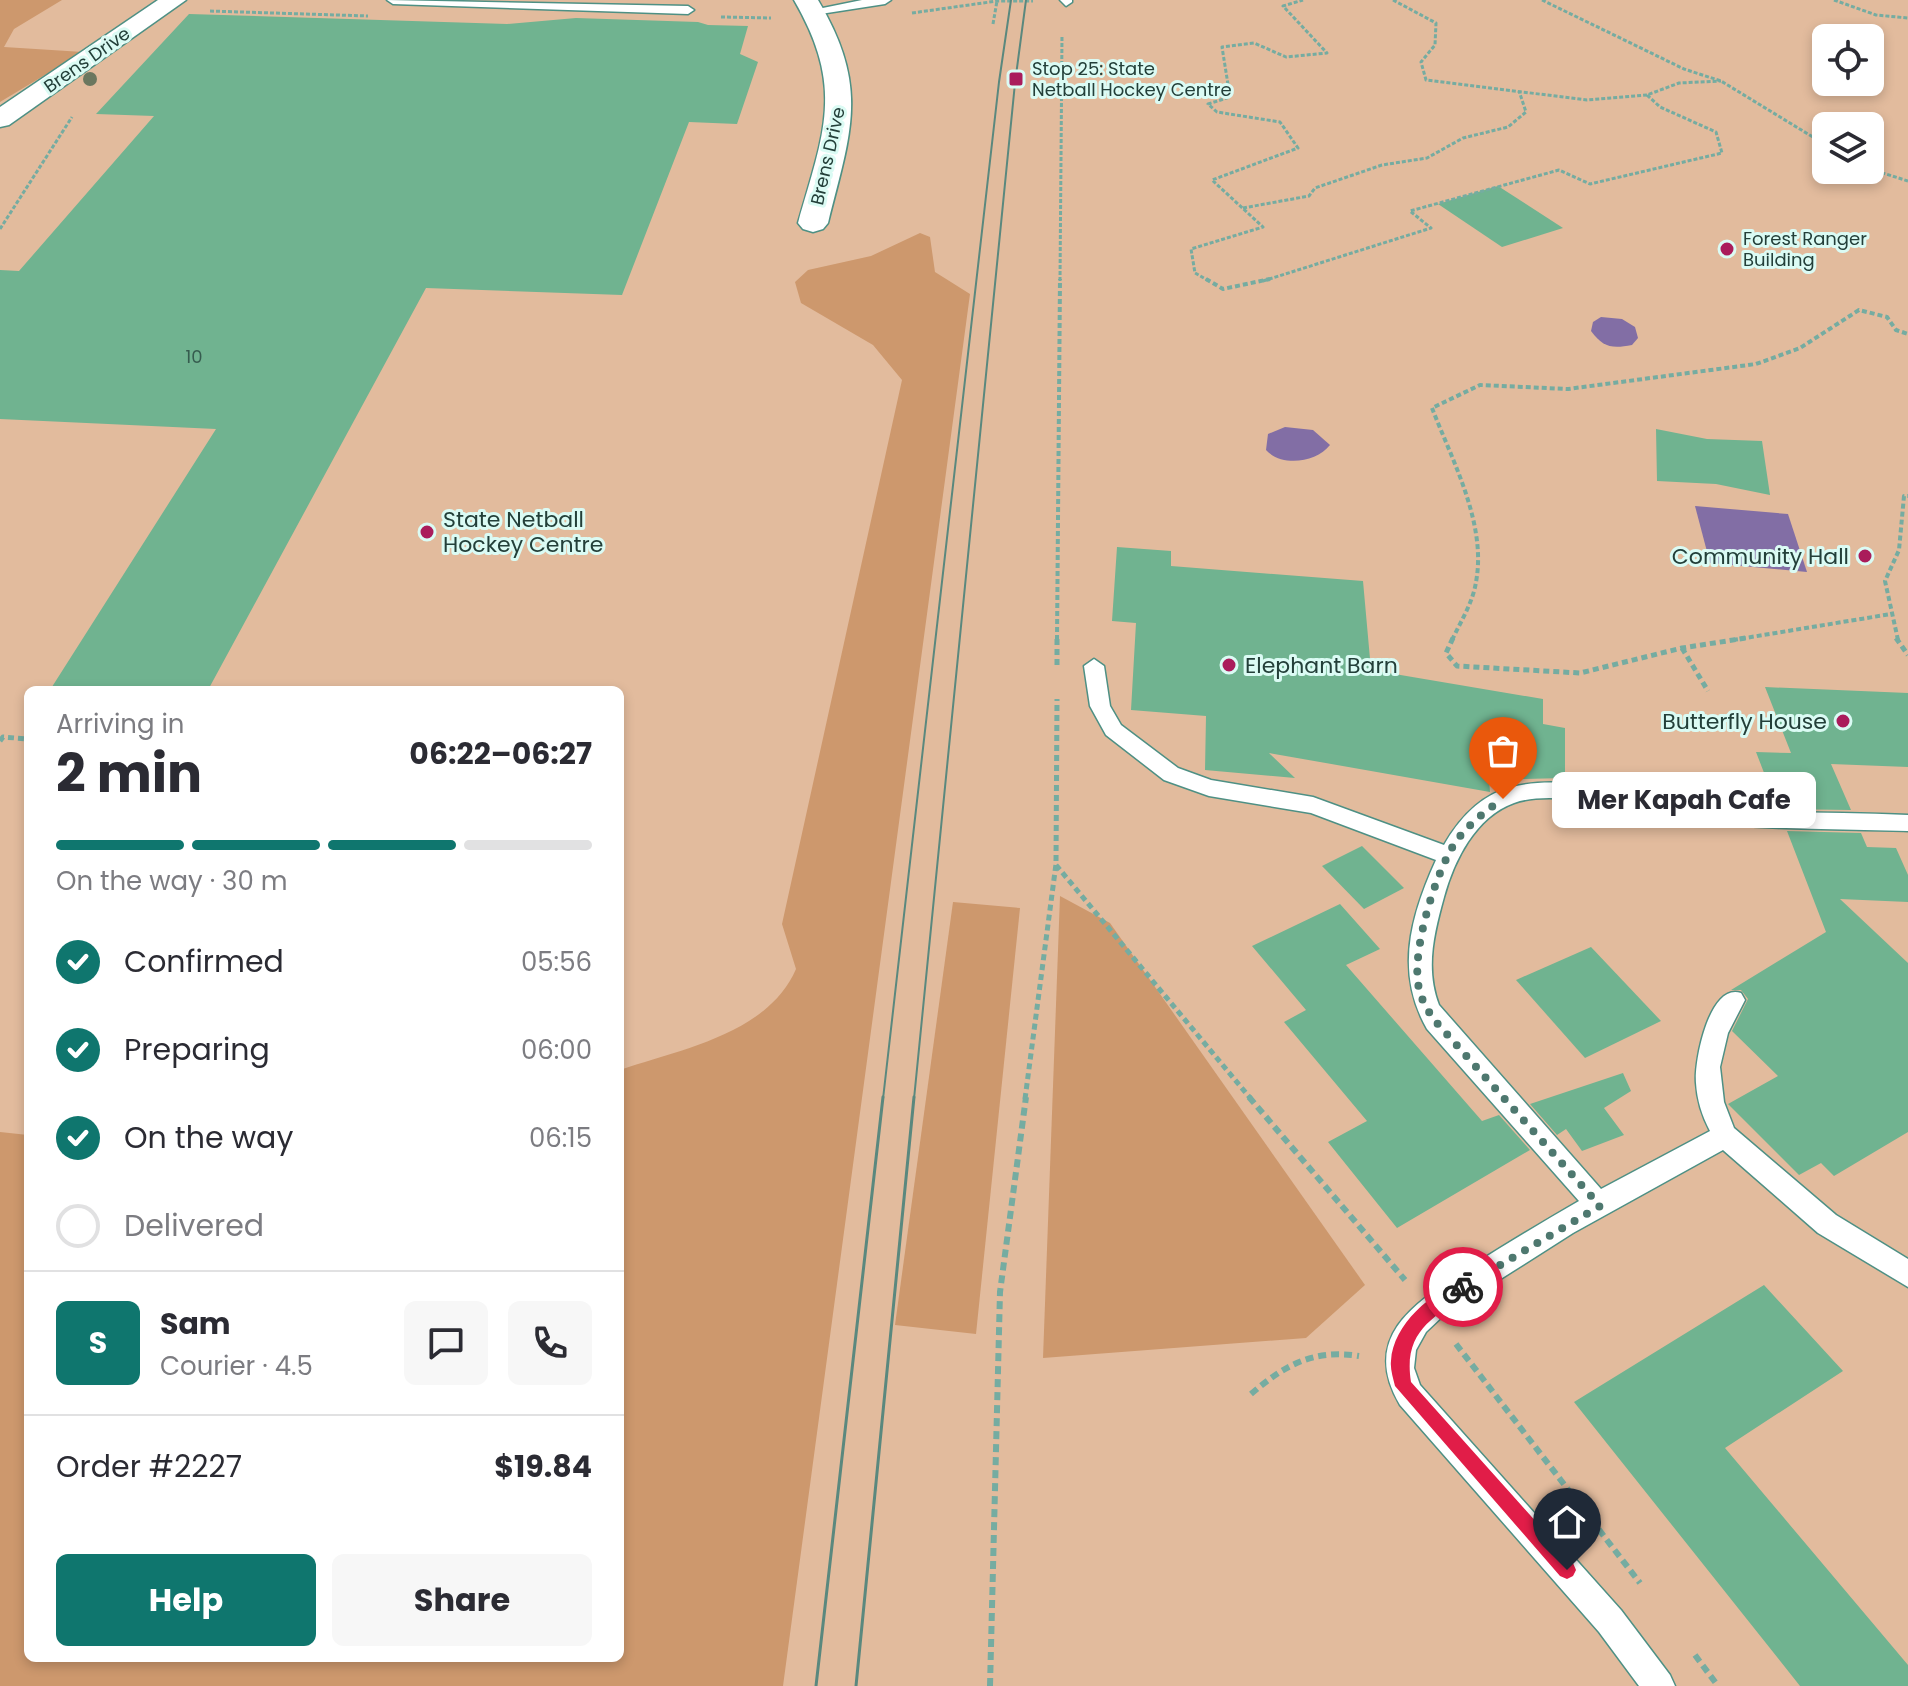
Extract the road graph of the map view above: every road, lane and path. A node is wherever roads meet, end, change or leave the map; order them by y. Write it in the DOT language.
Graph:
graph roads {
  1 [pos="174,0"];
  2 [pos="393,0"];
  3 [pos="885,0"];
  4 [pos="1303,0"];
  5 [pos="1393,0"];
  6 [pos="1542,0"];
  7 [pos="1834,0"];
  8 [pos="997,1"];
  9 [pos="1066,1"];
  10 [pos="810,6"];
  11 [pos="688,10"];
  12 [pos="1908,18"];
  13 [pos="993,24"];
  14 [pos="1721,81"];
  15 [pos="1519,91"];
  16 [pos="1647,95"];
  17 [pos="0,119"];
  18 [pos="1812,136"];
  19 [pos="1884,173"];
  20 [pos="1908,181"];
  21 [pos="1243,208"];
  22 [pos="813,223"];
  23 [pos="1908,334"];
  24 [pos="1908,496"];
  25 [pos="1891,614"];
  26 [pos="1682,648"];
  27 [pos="1908,655"];
  28 [pos="1094,666"];
  29 [pos="1057,673"];
  30 [pos="1057,689"];
  31 [pos="1708,691"];
  32 [pos="24,739"];
  33 [pos="0,741"];
  34 [pos="1908,823"];
  35 [pos="1448,856"];
  36 [pos="1056,864"];
  37 [pos="1733,1000"];
  38 [pos="1725,1136"];
  39 [pos="1600,1206"];
  40 [pos="1908,1274"];
  41 [pos="1430,1309"];
  42 [pos="1398,1368"];
  43 [pos="1251,1394"];
  44 [pos="1642,1586"];
  45 [pos="1690,1648"];
  46 [pos="990,1686"];
  47 [pos="1659,1686"];
  48 [pos="1718,1686"];
  1 -- 17 [label="street, Brens Drive"];
  2 -- 11 [label="lane"];
  3 -- 10 [label="lane"];
  4 -- 21 [label="path"];
  5 -- 15 [label="path"];
  6 -- 14 [label="path"];
  7 -- 12 [label="path"];
  8 -- 13 [label="path"];
  9 -- 29 [label="path"];
  10 -- 22 [label="street, Brens Drive"];
  14 -- 16 [label="path"];
  14 -- 18 [label="path"];
  15 -- 16 [label="path"];
  15 -- 21 [label="path"];
  16 -- 21 [label="path"];
  19 -- 20 [label="path"];
  23 -- 26 [label="path"];
  24 -- 25 [label="path"];
  25 -- 26 [label="path"];
  25 -- 27 [label="path"];
  26 -- 31 [label="path"];
  28 -- 35 [label="lane"];
  30 -- 36 [label="path"];
  32 -- 33 [label="path"];
  34 -- 35 [label="lane"];
  35 -- 39 [label="lane"];
  36 -- 41 [label="path"];
  36 -- 46 [label="path"];
  37 -- 38 [label="lane"];
  38 -- 39 [label="lane"];
  38 -- 40 [label="lane"];
  39 -- 41 [label="lane"];
  41 -- 42 [label="lane"];
  41 -- 44 [label="path"];
  42 -- 43 [label="path"];
  42 -- 47 [label="lane"];
  45 -- 48 [label="path"];
}
